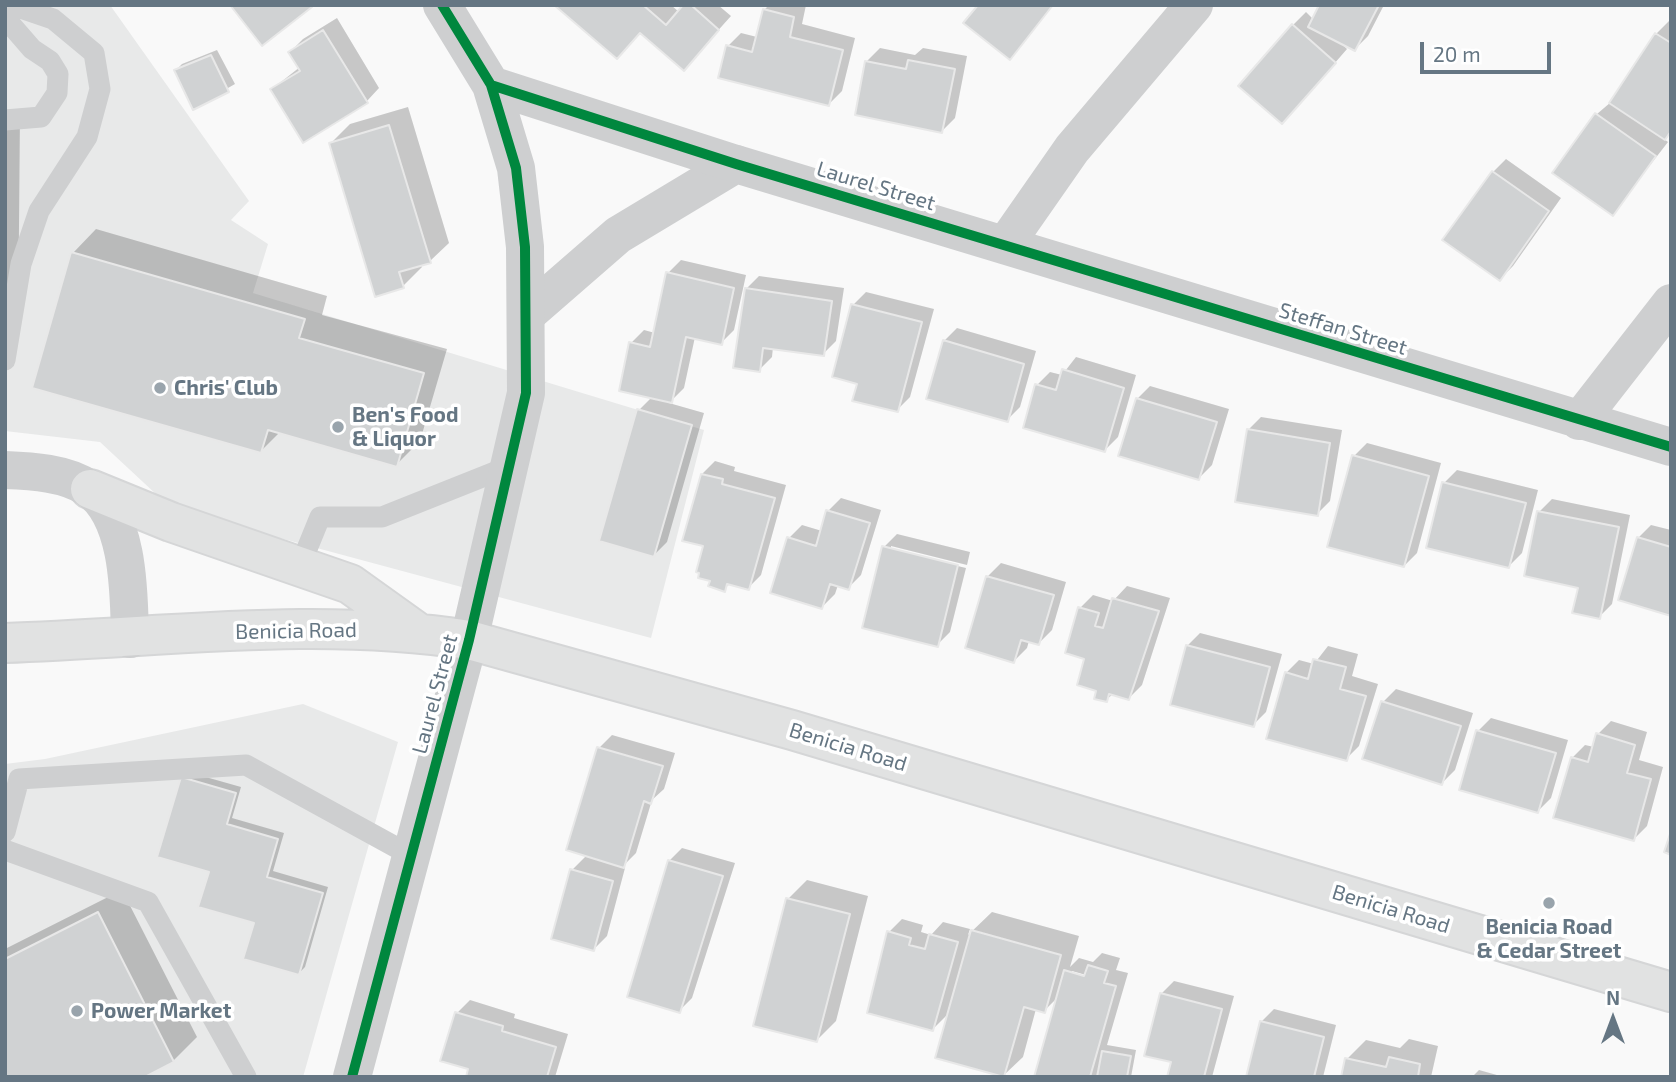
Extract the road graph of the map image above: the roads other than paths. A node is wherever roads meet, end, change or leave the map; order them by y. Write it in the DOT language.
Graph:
graph roads {
  1 [pos="12,5"];
  2 [pos="442,5"];
  3 [pos="1194,5"];
  4 [pos="5,18"];
  5 [pos="491,85"];
  6 [pos="5,120"];
  7 [pos="736,164"];
  8 [pos="1005,245"];
  9 [pos="1671,303"];
  10 [pos="527,316"];
  11 [pos="5,360"];
  12 [pos="1579,421"];
  13 [pos="1671,447"];
  14 [pos="510,466"];
  15 [pos="5,470"];
  16 [pos="90,489"];
  17 [pos="300,566"];
  18 [pos="416,632"];
  19 [pos="130,639"];
  20 [pos="469,640"];
  21 [pos="5,643"];
  22 [pos="5,832"];
  23 [pos="5,849"];
  24 [pos="412,856"];
  25 [pos="1671,992"];
  26 [pos="246,1077"];
  27 [pos="352,1077"];
  1 -- 11 [label="lane"];
  2 -- 5 [label="street"];
  3 -- 8 [label="street"];
  4 -- 6 [label="lane"];
  5 -- 7 [label="street, Laurel Street"];
  5 -- 10 [label="street"];
  7 -- 8 [label="street, Laurel Street"];
  7 -- 10 [label="street"];
  8 -- 12 [label="street, Steffan Street"];
  9 -- 12 [label="street"];
  10 -- 14 [label="street, Laurel Street"];
  12 -- 13 [label="street, Steffan Street"];
  14 -- 17 [label="lane"];
  14 -- 20 [label="street, Laurel Street"];
  15 -- 16 [label="street"];
  16 -- 17 [label="main road"];
  16 -- 19 [label="street"];
  17 -- 18 [label="main road"];
  18 -- 19 [label="main road, Benicia Road"];
  18 -- 20 [label="main road, Benicia Road"];
  19 -- 21 [label="main road, Benicia Road"];
  20 -- 24 [label="street, Laurel Street"];
  20 -- 25 [label="main road, Benicia Road"];
  22 -- 24 [label="lane"];
  23 -- 26 [label="lane"];
  24 -- 27 [label="street, Laurel Street"];
}
